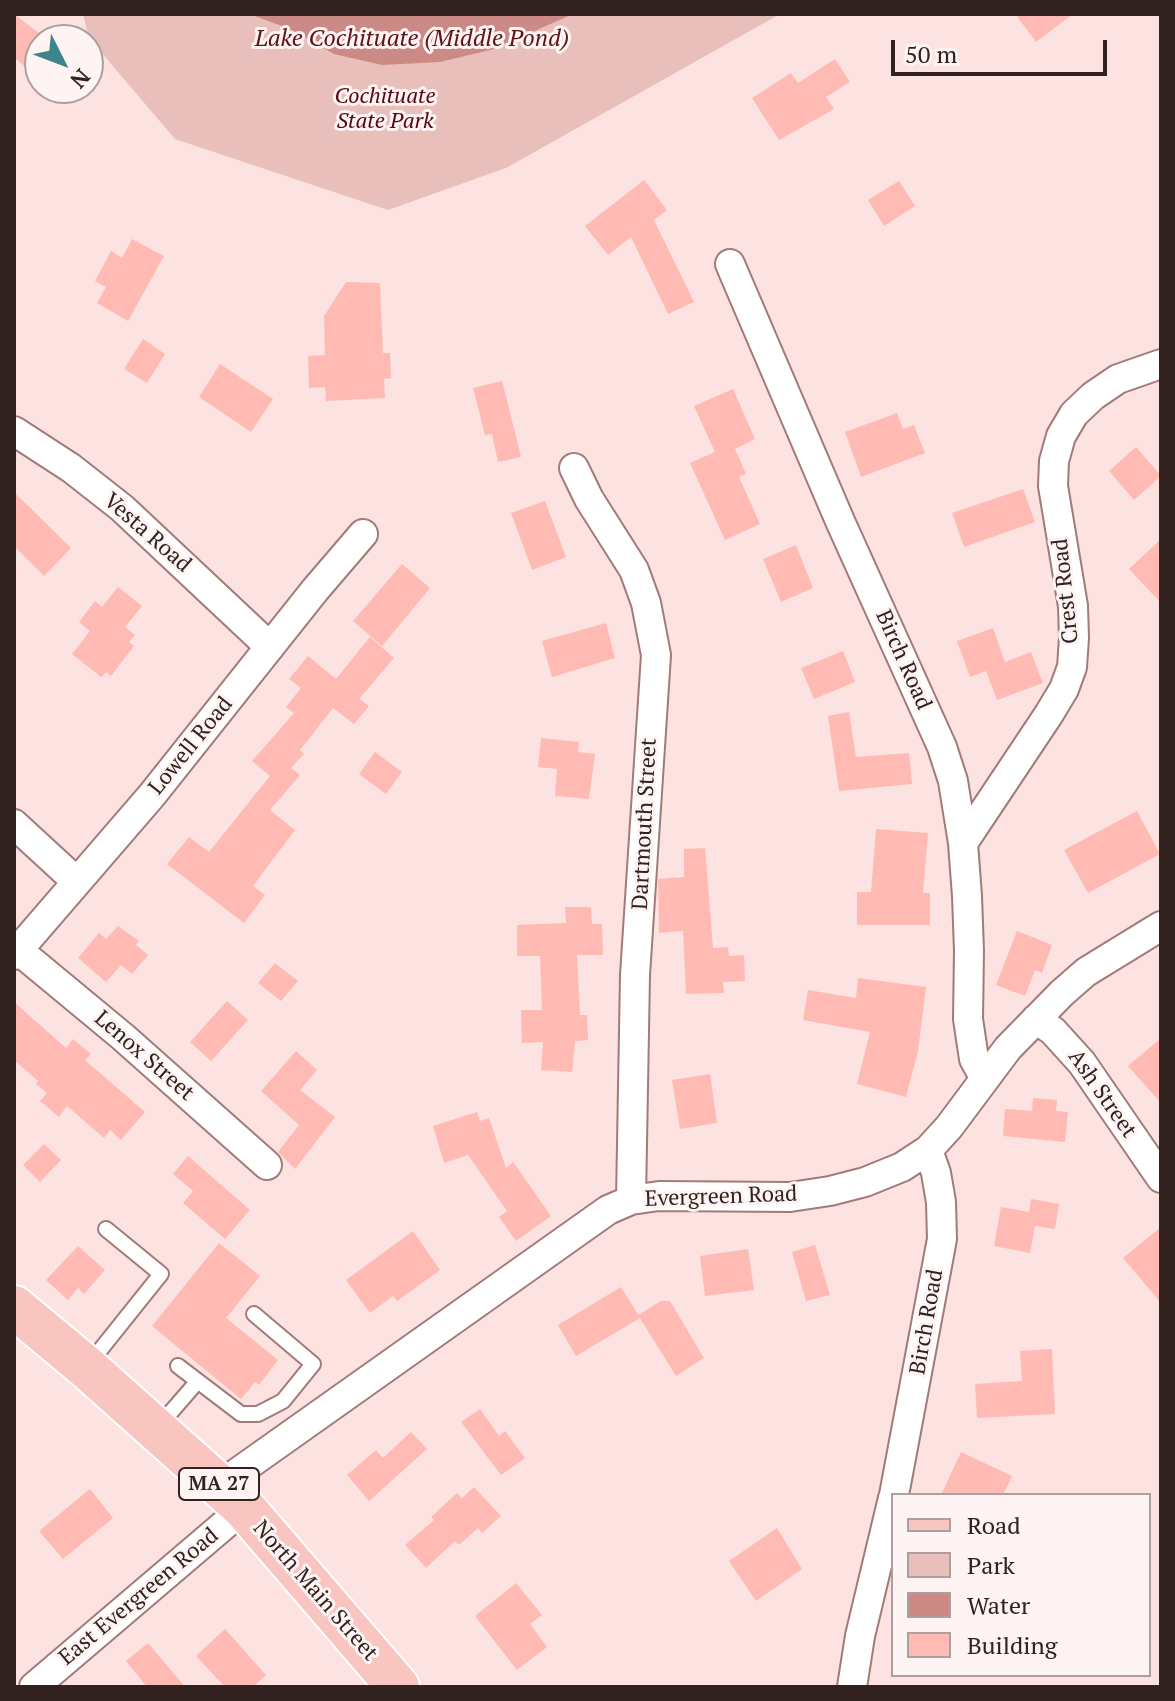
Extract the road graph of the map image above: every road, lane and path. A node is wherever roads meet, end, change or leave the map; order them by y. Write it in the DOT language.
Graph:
graph roads {
  1 [pos="730,264"];
  2 [pos="1161,364"];
  3 [pos="14,431"];
  4 [pos="574,468"];
  5 [pos="363,534"];
  6 [pos="270,647"];
  7 [pos="14,824"];
  8 [pos="963,843"];
  9 [pos="77,882"];
  10 [pos="1161,926"];
  11 [pos="16,952"];
  12 [pos="1036,1019"];
  13 [pos="984,1077"];
  14 [pos="928,1150"];
  15 [pos="267,1165"];
  16 [pos="1161,1178"];
  17 [pos="631,1200"];
  18 [pos="106,1229"];
  19 [pos="14,1307"];
  20 [pos="254,1314"];
  21 [pos="178,1366"];
  22 [pos="86,1367"];
  23 [pos="197,1382"];
  24 [pos="157,1429"];
  25 [pos="894,1493"];
  26 [pos="232,1496"];
  27 [pos="891,1504"];
  28 [pos="34,1687"];
  29 [pos="398,1687"];
  30 [pos="852,1687"];
  1 -- 8 [label="street, Birch Road"];
  2 -- 8 [label="street, Crest Road"];
  3 -- 6 [label="street, Vesta Road"];
  4 -- 17 [label="street, Dartmouth Street"];
  5 -- 6 [label="street, Lowell Road"];
  6 -- 9 [label="street, Lowell Road"];
  7 -- 9 [label="street"];
  8 -- 13 [label="street, Birch Road"];
  9 -- 11 [label="street, Lowell Road"];
  10 -- 12 [label="street, Evergreen Road"];
  11 -- 15 [label="street, Lenox Street"];
  12 -- 13 [label="street, Evergreen Road"];
  12 -- 16 [label="street, Ash Street"];
  13 -- 14 [label="street, Evergreen Road"];
  14 -- 17 [label="street, Evergreen Road"];
  14 -- 25 [label="street, Birch Road"];
  17 -- 26 [label="street, Evergreen Road"];
  18 -- 22 [label="lane"];
  19 -- 22 [label="main road, North Main Street / MA 27"];
  20 -- 23 [label="lane"];
  21 -- 23 [label="lane"];
  22 -- 24 [label="main road, North Main Street / MA 27"];
  23 -- 24 [label="lane"];
  24 -- 26 [label="main road, North Main Street / MA 27"];
  26 -- 28 [label="street, East Evergreen Road"];
  26 -- 29 [label="main road, North Main Street / MA 27"];
  27 -- 30 [label="street, Birch Road"];
}
